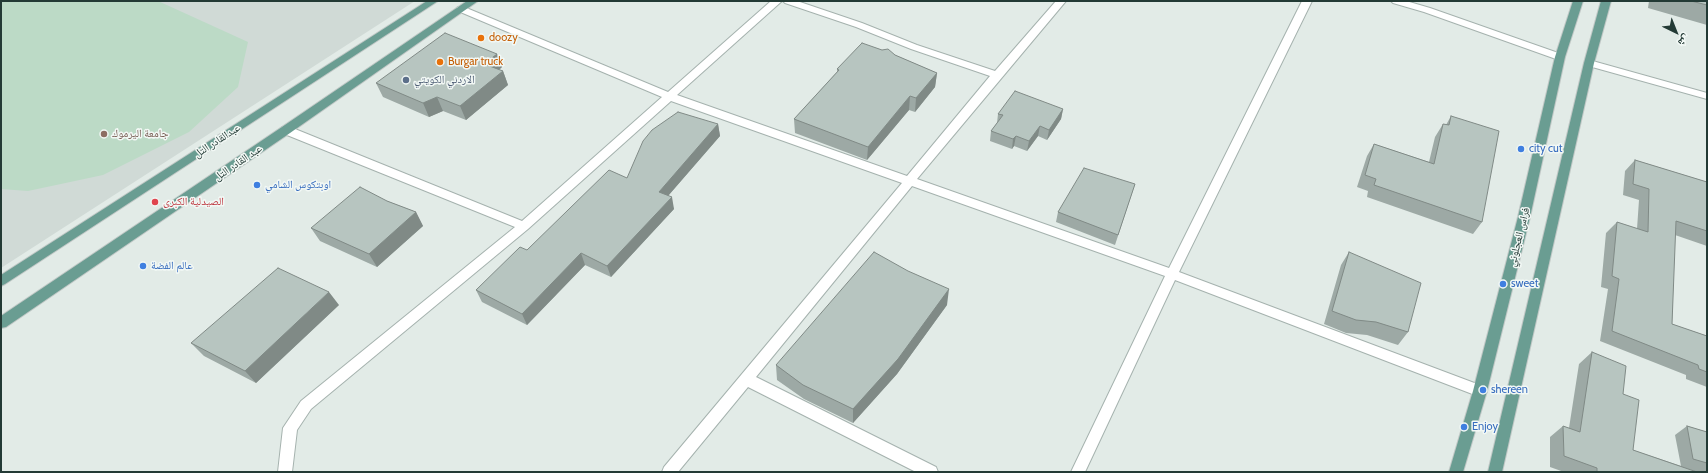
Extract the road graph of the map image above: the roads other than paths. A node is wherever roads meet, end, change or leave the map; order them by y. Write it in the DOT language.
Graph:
graph roads {
  1 [pos="433,1"];
  2 [pos="473,1"];
  3 [pos="777,1"];
  4 [pos="788,1"];
  5 [pos="1061,1"];
  6 [pos="1307,1"];
  7 [pos="1396,1"];
  8 [pos="1578,1"];
  9 [pos="1606,1"];
  10 [pos="461,9"];
  11 [pos="1560,57"];
  12 [pos="1589,62"];
  13 [pos="997,74"];
  14 [pos="669,96"];
  15 [pos="1707,96"];
  16 [pos="286,130"];
  17 [pos="910,181"];
  18 [pos="524,226"];
  19 [pos="1172,274"];
  20 [pos="1,281"];
  21 [pos="1,322"];
  22 [pos="746,379"];
  23 [pos="1480,391"];
  24 [pos="285,472"];
  25 [pos="669,472"];
  26 [pos="931,472"];
  27 [pos="1078,472"];
  28 [pos="1456,472"];
  29 [pos="1495,472"];
  1 -- 20 [label="main road, عبدالقادر التل"];
  2 -- 10 [label="main road, عبد القادر التل"];
  3 -- 14 [label="street"];
  4 -- 13 [label="street"];
  5 -- 13 [label="street"];
  6 -- 19 [label="street"];
  7 -- 11 [label="street"];
  8 -- 11 [label="main road, فراس العجلوني"];
  9 -- 12 [label="main road"];
  10 -- 14 [label="street"];
  10 -- 16 [label="main road, عبد القادر التل"];
  11 -- 23 [label="main road, فراس العجلوني"];
  12 -- 15 [label="street"];
  12 -- 29 [label="main road"];
  13 -- 17 [label="street"];
  14 -- 17 [label="street"];
  14 -- 18 [label="street"];
  16 -- 18 [label="street"];
  16 -- 21 [label="main road, عبد القادر التل"];
  17 -- 19 [label="street"];
  17 -- 22 [label="street"];
  18 -- 24 [label="street"];
  19 -- 23 [label="street"];
  19 -- 27 [label="street"];
  22 -- 25 [label="street"];
  22 -- 26 [label="street"];
  23 -- 28 [label="main road, فراس العجلوني"];
}
